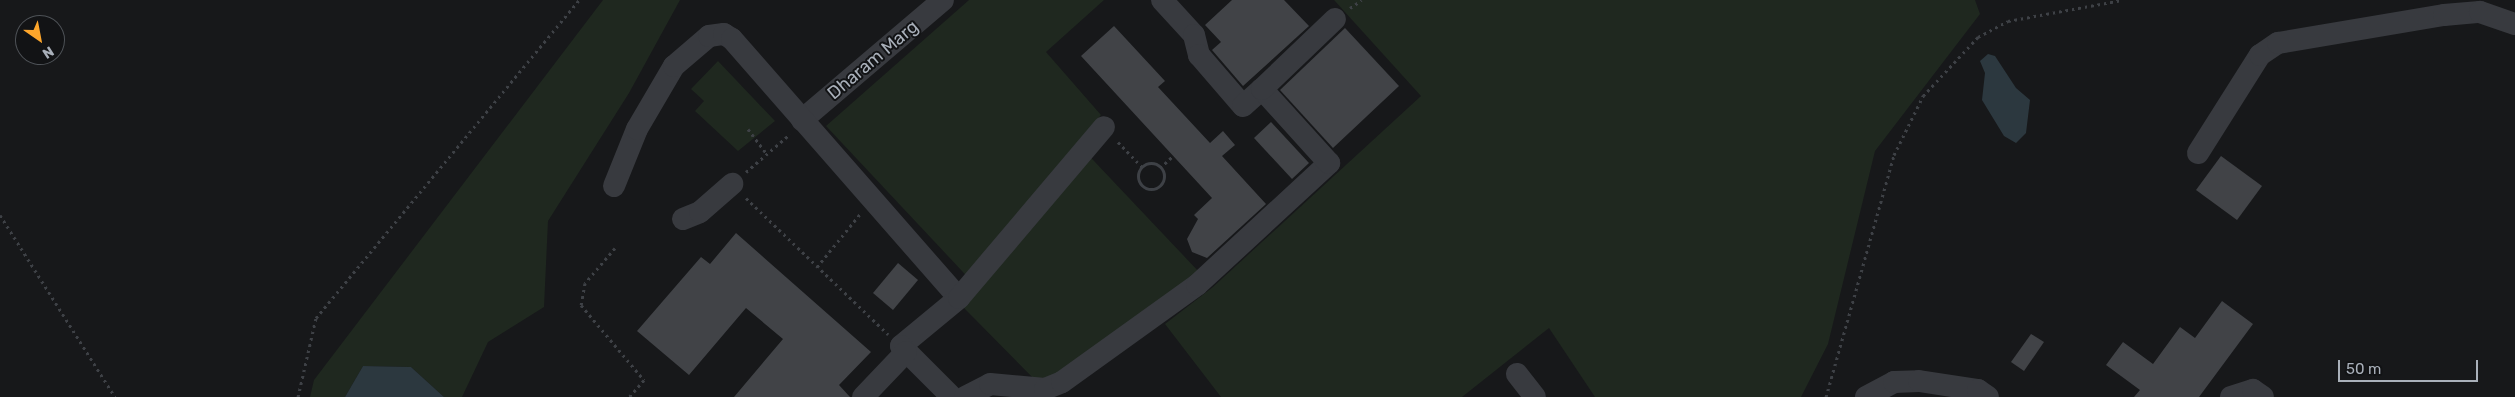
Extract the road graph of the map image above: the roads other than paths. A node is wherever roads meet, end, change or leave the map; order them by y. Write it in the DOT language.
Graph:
graph roads {
  1 [pos="943,0"];
  2 [pos="1162,0"];
  3 [pos="1335,19"];
  4 [pos="2515,24"];
  5 [pos="1262,89"];
  6 [pos="802,120"];
  7 [pos="1104,127"];
  8 [pos="2198,153"];
  9 [pos="732,184"];
  10 [pos="614,186"];
  11 [pos="683,219"];
  12 [pos="959,298"];
  13 [pos="904,349"];
  14 [pos="1517,374"];
  15 [pos="863,397"];
  16 [pos="952,397"];
  17 [pos="965,397"];
  18 [pos="1534,397"];
  19 [pos="1866,397"];
  20 [pos="1988,397"];
  21 [pos="2231,397"];
  22 [pos="2263,397"];
  1 -- 6 [label="street, Dharam Marg"];
  2 -- 5 [label="street"];
  3 -- 5 [label="street"];
  4 -- 8 [label="street"];
  5 -- 17 [label="street"];
  6 -- 10 [label="street"];
  6 -- 12 [label="street"];
  7 -- 12 [label="street"];
  9 -- 11 [label="street"];
  12 -- 13 [label="street"];
  13 -- 15 [label="street"];
  13 -- 16 [label="street"];
  14 -- 18 [label="street"];
  19 -- 20 [label="street"];
  21 -- 22 [label="street"];
}
